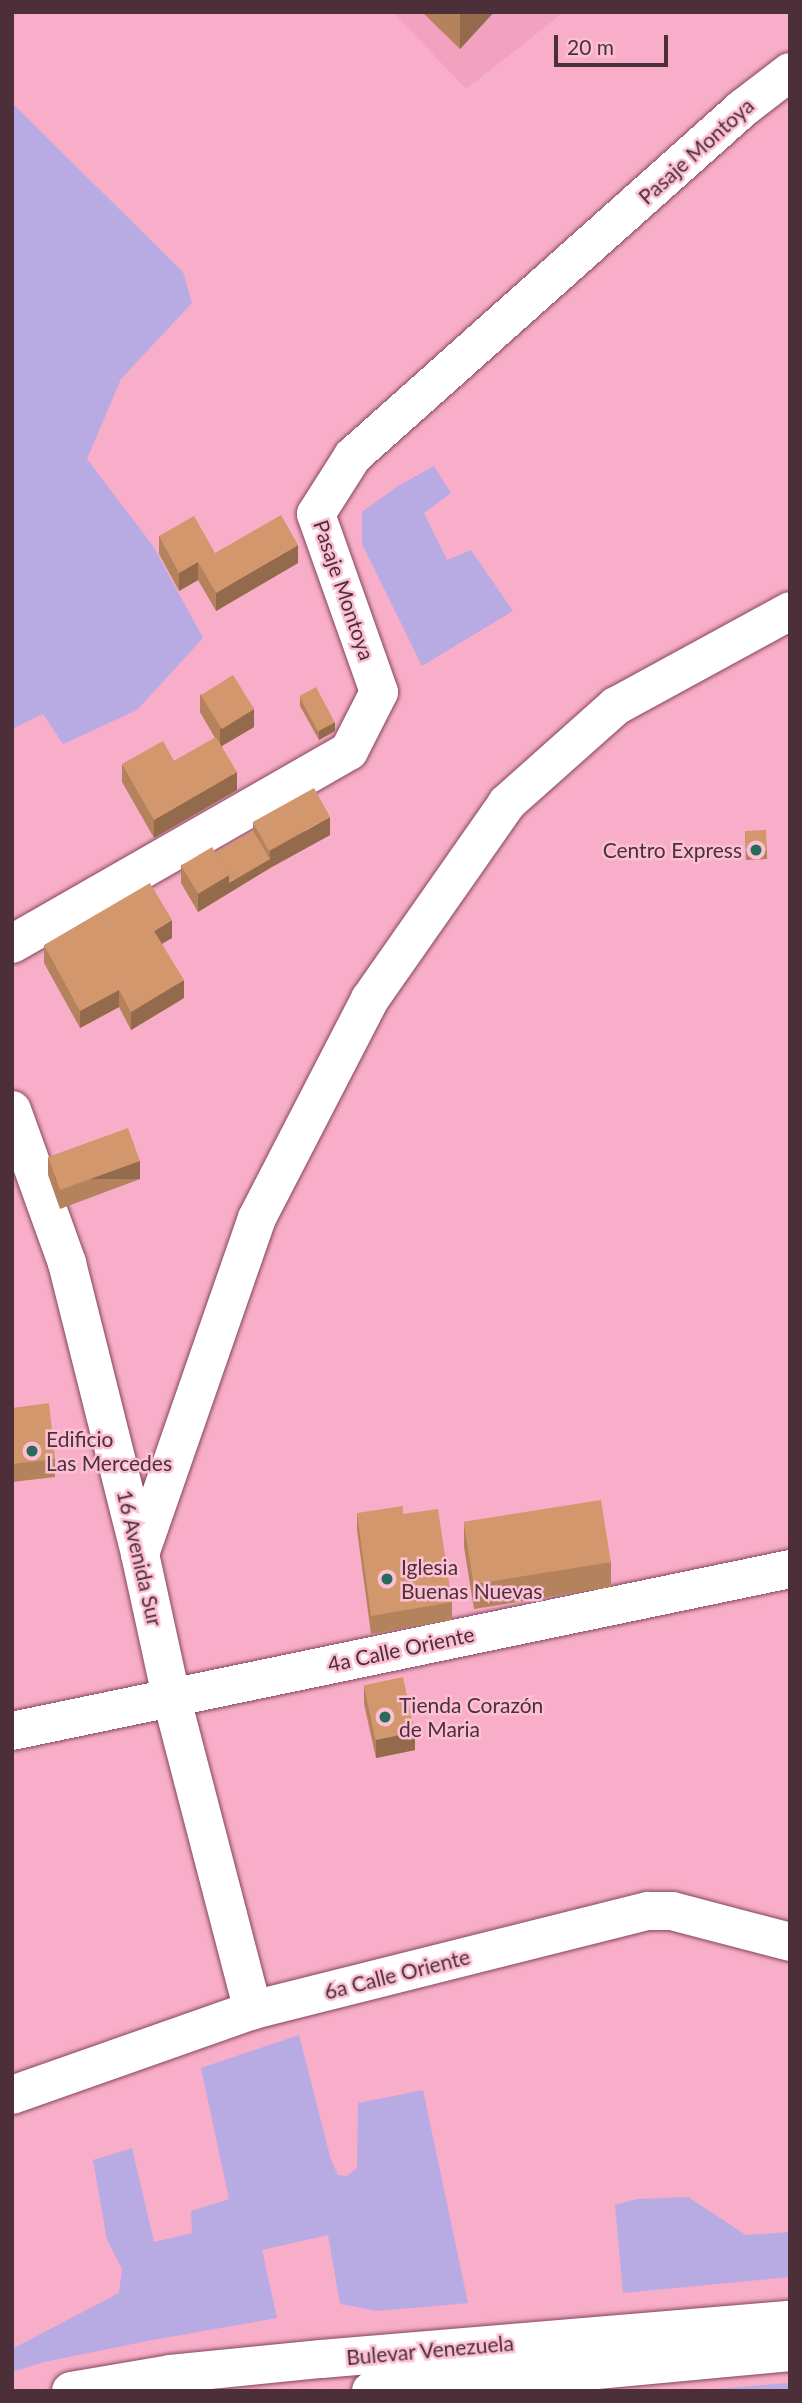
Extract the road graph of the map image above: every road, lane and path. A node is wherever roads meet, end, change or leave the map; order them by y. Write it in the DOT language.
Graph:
graph roads {
  1 [pos="790,72"];
  2 [pos="790,611"];
  3 [pos="12,944"];
  4 [pos="12,1110"];
  5 [pos="140,1554"];
  6 [pos="790,1569"];
  7 [pos="171,1696"];
  8 [pos="12,1731"];
  9 [pos="790,1942"];
  10 [pos="253,2010"];
  11 [pos="12,2095"];
  12 [pos="790,2320"];
  13 [pos="790,2353"];
  14 [pos="71,2391"];
  15 [pos="371,2391"];
  1 -- 3 [label="main road, Pasaje Montoya"];
  2 -- 5 [label="main road"];
  4 -- 5 [label="main road, 16 Avenida Sur"];
  5 -- 7 [label="main road, 16 Avenida Sur"];
  6 -- 7 [label="main road, 4a Calle Oriente"];
  7 -- 8 [label="main road, 4a Calle Oriente"];
  7 -- 10 [label="main road, 16 Avenida Sur"];
  9 -- 10 [label="main road, 6a Calle Oriente"];
  10 -- 11 [label="main road, 6a Calle Oriente"];
  12 -- 14 [label="main road, Bulevar Venezuela"];
  13 -- 15 [label="main road, Bulevar Venezuela"];
}
